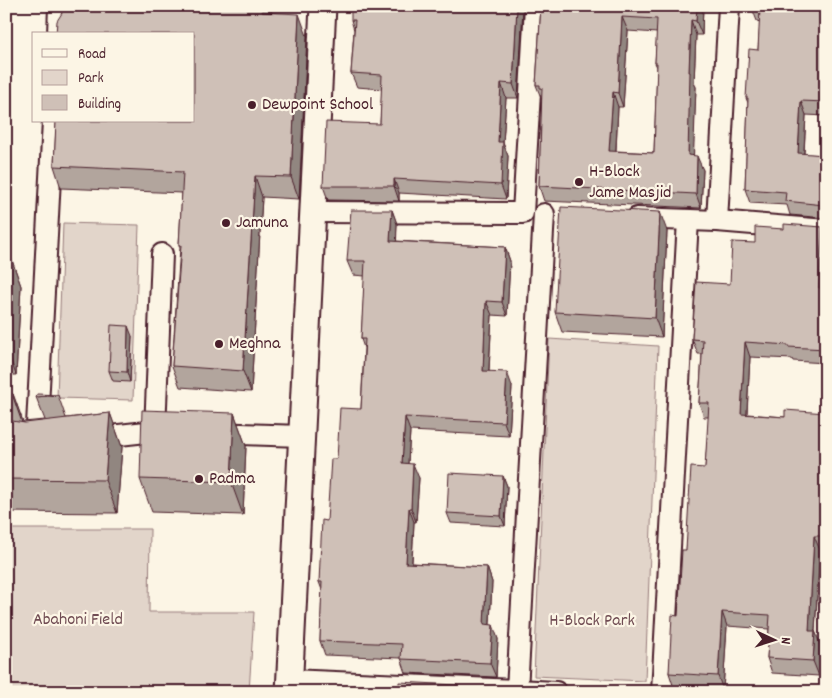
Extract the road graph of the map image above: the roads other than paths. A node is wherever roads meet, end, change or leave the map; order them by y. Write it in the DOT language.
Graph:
graph roads {
  1 [pos="59,6"];
  2 [pos="323,6"];
  3 [pos="535,6"];
  4 [pos="729,6"];
  5 [pos="58,32"];
  6 [pos="53,122"];
  7 [pos="313,212"];
  8 [pos="524,213"];
  9 [pos="544,214"];
  10 [pos="565,215"];
  11 [pos="622,217"];
  12 [pos="688,220"];
  13 [pos="717,221"];
  14 [pos="826,230"];
  15 [pos="162,254"];
  16 [pos="155,431"];
  17 [pos="302,436"];
  18 [pos="289,686"];
  19 [pos="517,690"];
  20 [pos="556,692"];
  21 [pos="662,692"];
  1 -- 5 [label="street"];
  2 -- 7 [label="street"];
  3 -- 8 [label="street"];
  4 -- 13 [label="street"];
  6 -- 16 [label="street"];
  7 -- 8 [label="street"];
  7 -- 17 [label="street"];
  8 -- 9 [label="street"];
  9 -- 10 [label="street"];
  9 -- 19 [label="street"];
  11 -- 12 [label="street"];
  12 -- 13 [label="street"];
  12 -- 21 [label="street"];
  13 -- 14 [label="street"];
  15 -- 16 [label="street"];
  16 -- 17 [label="street"];
  17 -- 18 [label="street"];
  18 -- 19 [label="street"];
  19 -- 20 [label="street"];
}
